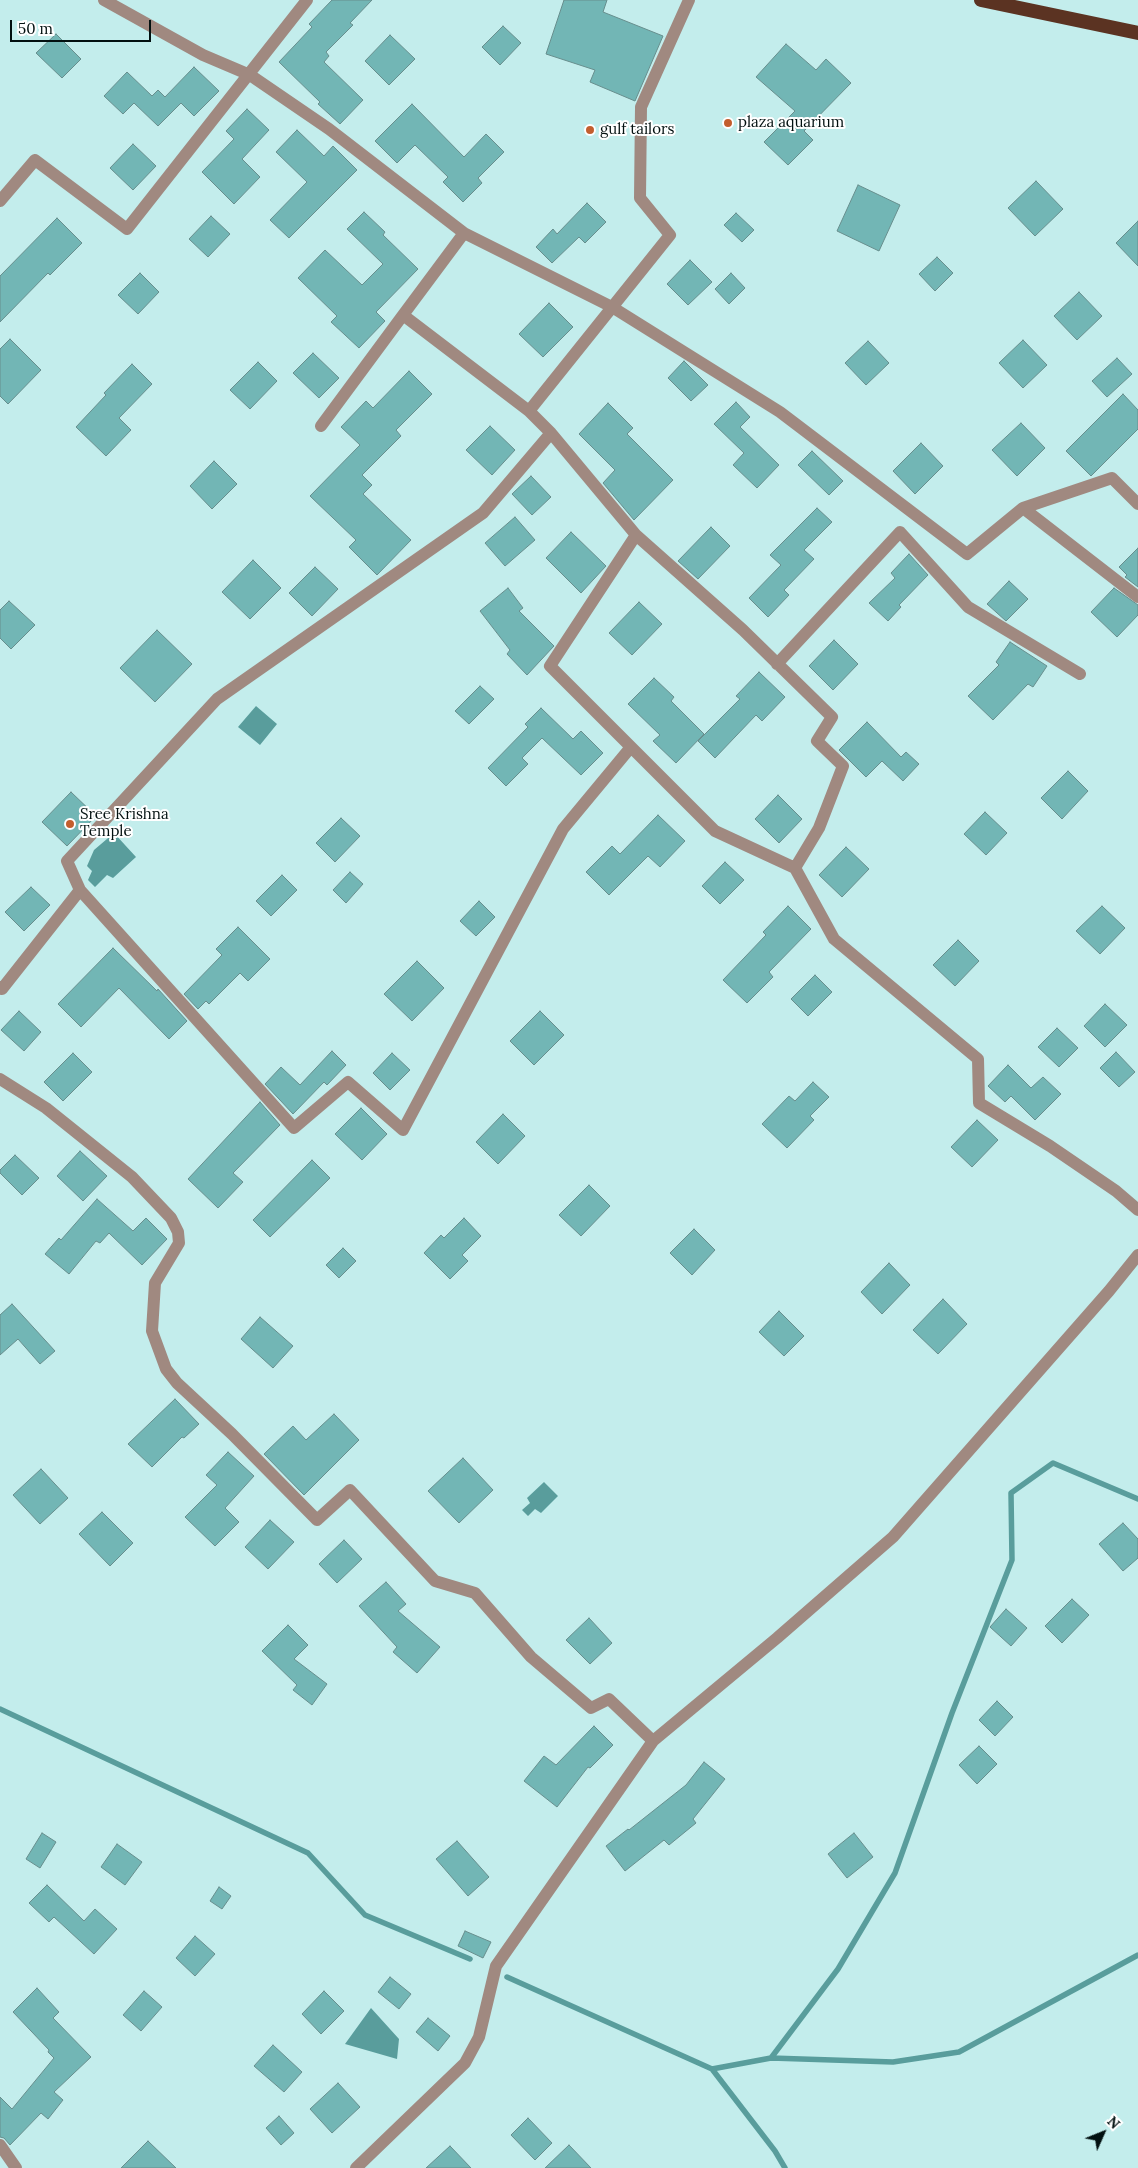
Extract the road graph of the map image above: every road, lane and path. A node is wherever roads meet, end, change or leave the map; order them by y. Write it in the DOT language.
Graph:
graph roads {
  1 [pos="104,0"];
  2 [pos="307,0"];
  3 [pos="690,0"];
  4 [pos="981,0"];
  5 [pos="1138,33"];
  6 [pos="250,75"];
  7 [pos="0,201"];
  8 [pos="464,234"];
  9 [pos="612,307"];
  10 [pos="403,315"];
  11 [pos="529,411"];
  12 [pos="321,426"];
  13 [pos="551,433"];
  14 [pos="1138,504"];
  15 [pos="1022,508"];
  16 [pos="636,535"];
  17 [pos="1138,597"];
  18 [pos="777,664"];
  19 [pos="1080,674"];
  20 [pos="631,747"];
  21 [pos="795,868"];
  22 [pos="80,890"];
  23 [pos="1,990"];
  24 [pos="0,1079"];
  25 [pos="1138,1210"];
  26 [pos="1138,1255"];
  27 [pos="653,1741"];
  28 [pos="0,2145"];
  29 [pos="16,2168"];
  30 [pos="356,2168"];
  1 -- 6 [label="street"];
  2 -- 6 [label="street"];
  3 -- 9 [label="street"];
  4 -- 5 [label="highway"];
  6 -- 7 [label="street"];
  6 -- 8 [label="street"];
  8 -- 9 [label="street"];
  8 -- 10 [label="street"];
  9 -- 11 [label="street"];
  9 -- 15 [label="street"];
  10 -- 11 [label="street"];
  10 -- 12 [label="street"];
  11 -- 13 [label="street"];
  13 -- 16 [label="street"];
  13 -- 22 [label="street"];
  14 -- 15 [label="street"];
  15 -- 17 [label="street"];
  16 -- 18 [label="street"];
  16 -- 20 [label="street"];
  18 -- 19 [label="street"];
  18 -- 21 [label="street"];
  20 -- 21 [label="street"];
  20 -- 22 [label="street"];
  21 -- 25 [label="street"];
  22 -- 23 [label="street"];
  24 -- 27 [label="street"];
  26 -- 27 [label="street"];
  27 -- 30 [label="street"];
  28 -- 29 [label="street"];
}
